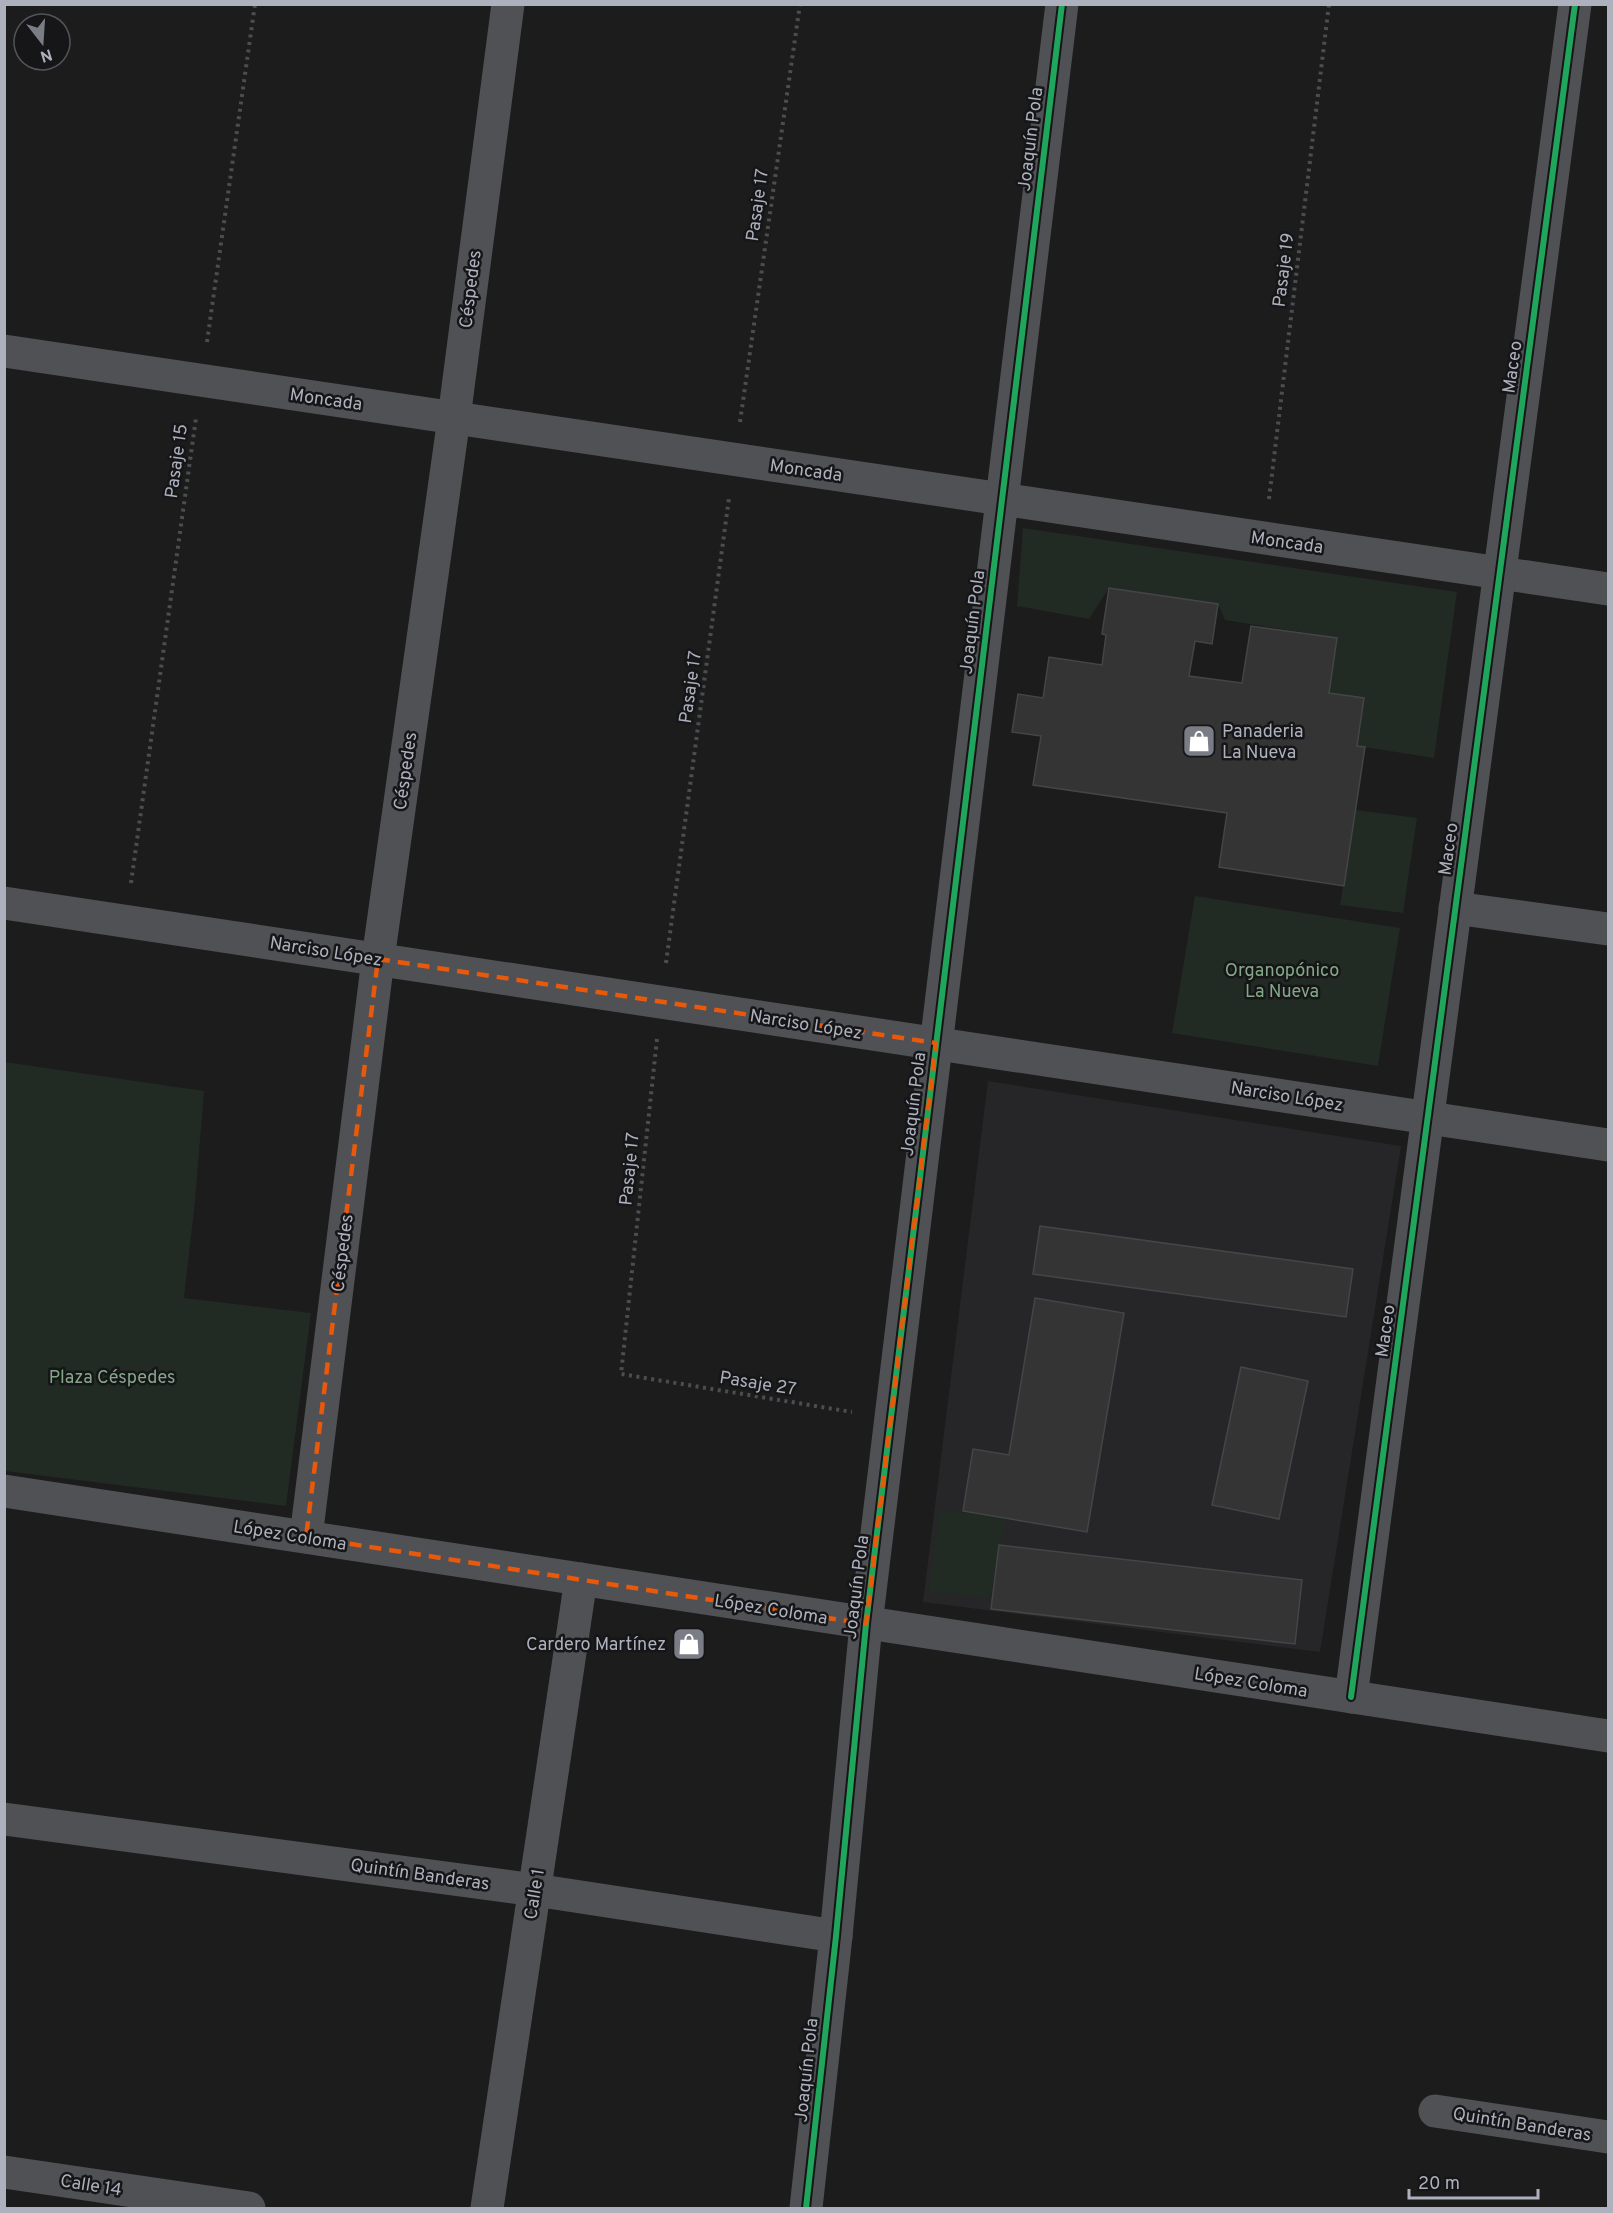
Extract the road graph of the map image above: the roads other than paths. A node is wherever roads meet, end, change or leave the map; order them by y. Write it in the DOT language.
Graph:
graph roads {
  1 [pos="508,4"];
  2 [pos="1062,4"];
  3 [pos="1575,4"];
  4 [pos="4,351"];
  5 [pos="454,418"];
  6 [pos="1002,499"];
  7 [pos="1500,573"];
  8 [pos="1608,589"];
  9 [pos="4,903"];
  10 [pos="1455,908"];
  11 [pos="1608,929"];
  12 [pos="378,959"];
  13 [pos="936,1043"];
  14 [pos="1428,1118"];
  15 [pos="1608,1145"];
  16 [pos="4,1491"];
  17 [pos="306,1537"];
  18 [pos="581,1579"];
  19 [pos="866,1624"];
  20 [pos="1351,1697"];
  21 [pos="1608,1736"];
  22 [pos="4,1819"];
  23 [pos="535,1890"];
  24 [pos="836,1936"];
  25 [pos="1435,2111"];
  26 [pos="1608,2137"];
  27 [pos="4,2172"];
  28 [pos="249,2208"];
  29 [pos="487,2208"];
  30 [pos="806,2208"];
  1 -- 5 [label="street, Céspedes"];
  2 -- 6 [label="street, Joaquín Pola"];
  3 -- 7 [label="street, Maceo"];
  4 -- 5 [label="street, Moncada"];
  5 -- 6 [label="street, Moncada"];
  5 -- 12 [label="street, Céspedes"];
  6 -- 7 [label="street, Moncada"];
  6 -- 13 [label="street, Joaquín Pola"];
  7 -- 8 [label="street, Moncada"];
  7 -- 10 [label="street, Maceo"];
  9 -- 12 [label="street, Narciso López"];
  10 -- 11 [label="street"];
  10 -- 14 [label="street, Maceo"];
  12 -- 13 [label="street, Narciso López"];
  12 -- 17 [label="street, Céspedes"];
  13 -- 14 [label="street, Narciso López"];
  13 -- 19 [label="street, Joaquín Pola"];
  14 -- 15 [label="street, Narciso López"];
  14 -- 20 [label="street, Maceo"];
  16 -- 17 [label="street, López Coloma"];
  17 -- 18 [label="street, López Coloma"];
  18 -- 19 [label="street, López Coloma"];
  18 -- 23 [label="street, Calle 1"];
  19 -- 20 [label="street, López Coloma"];
  19 -- 24 [label="street, Joaquín Pola"];
  20 -- 21 [label="street, López Coloma"];
  22 -- 23 [label="street, Quintín Banderas"];
  23 -- 24 [label="street, Quintín Banderas"];
  23 -- 29 [label="street, Calle 1"];
  24 -- 30 [label="street, Joaquín Pola"];
  25 -- 26 [label="street, Quintín Banderas"];
  27 -- 28 [label="street, Calle 14"];
}
